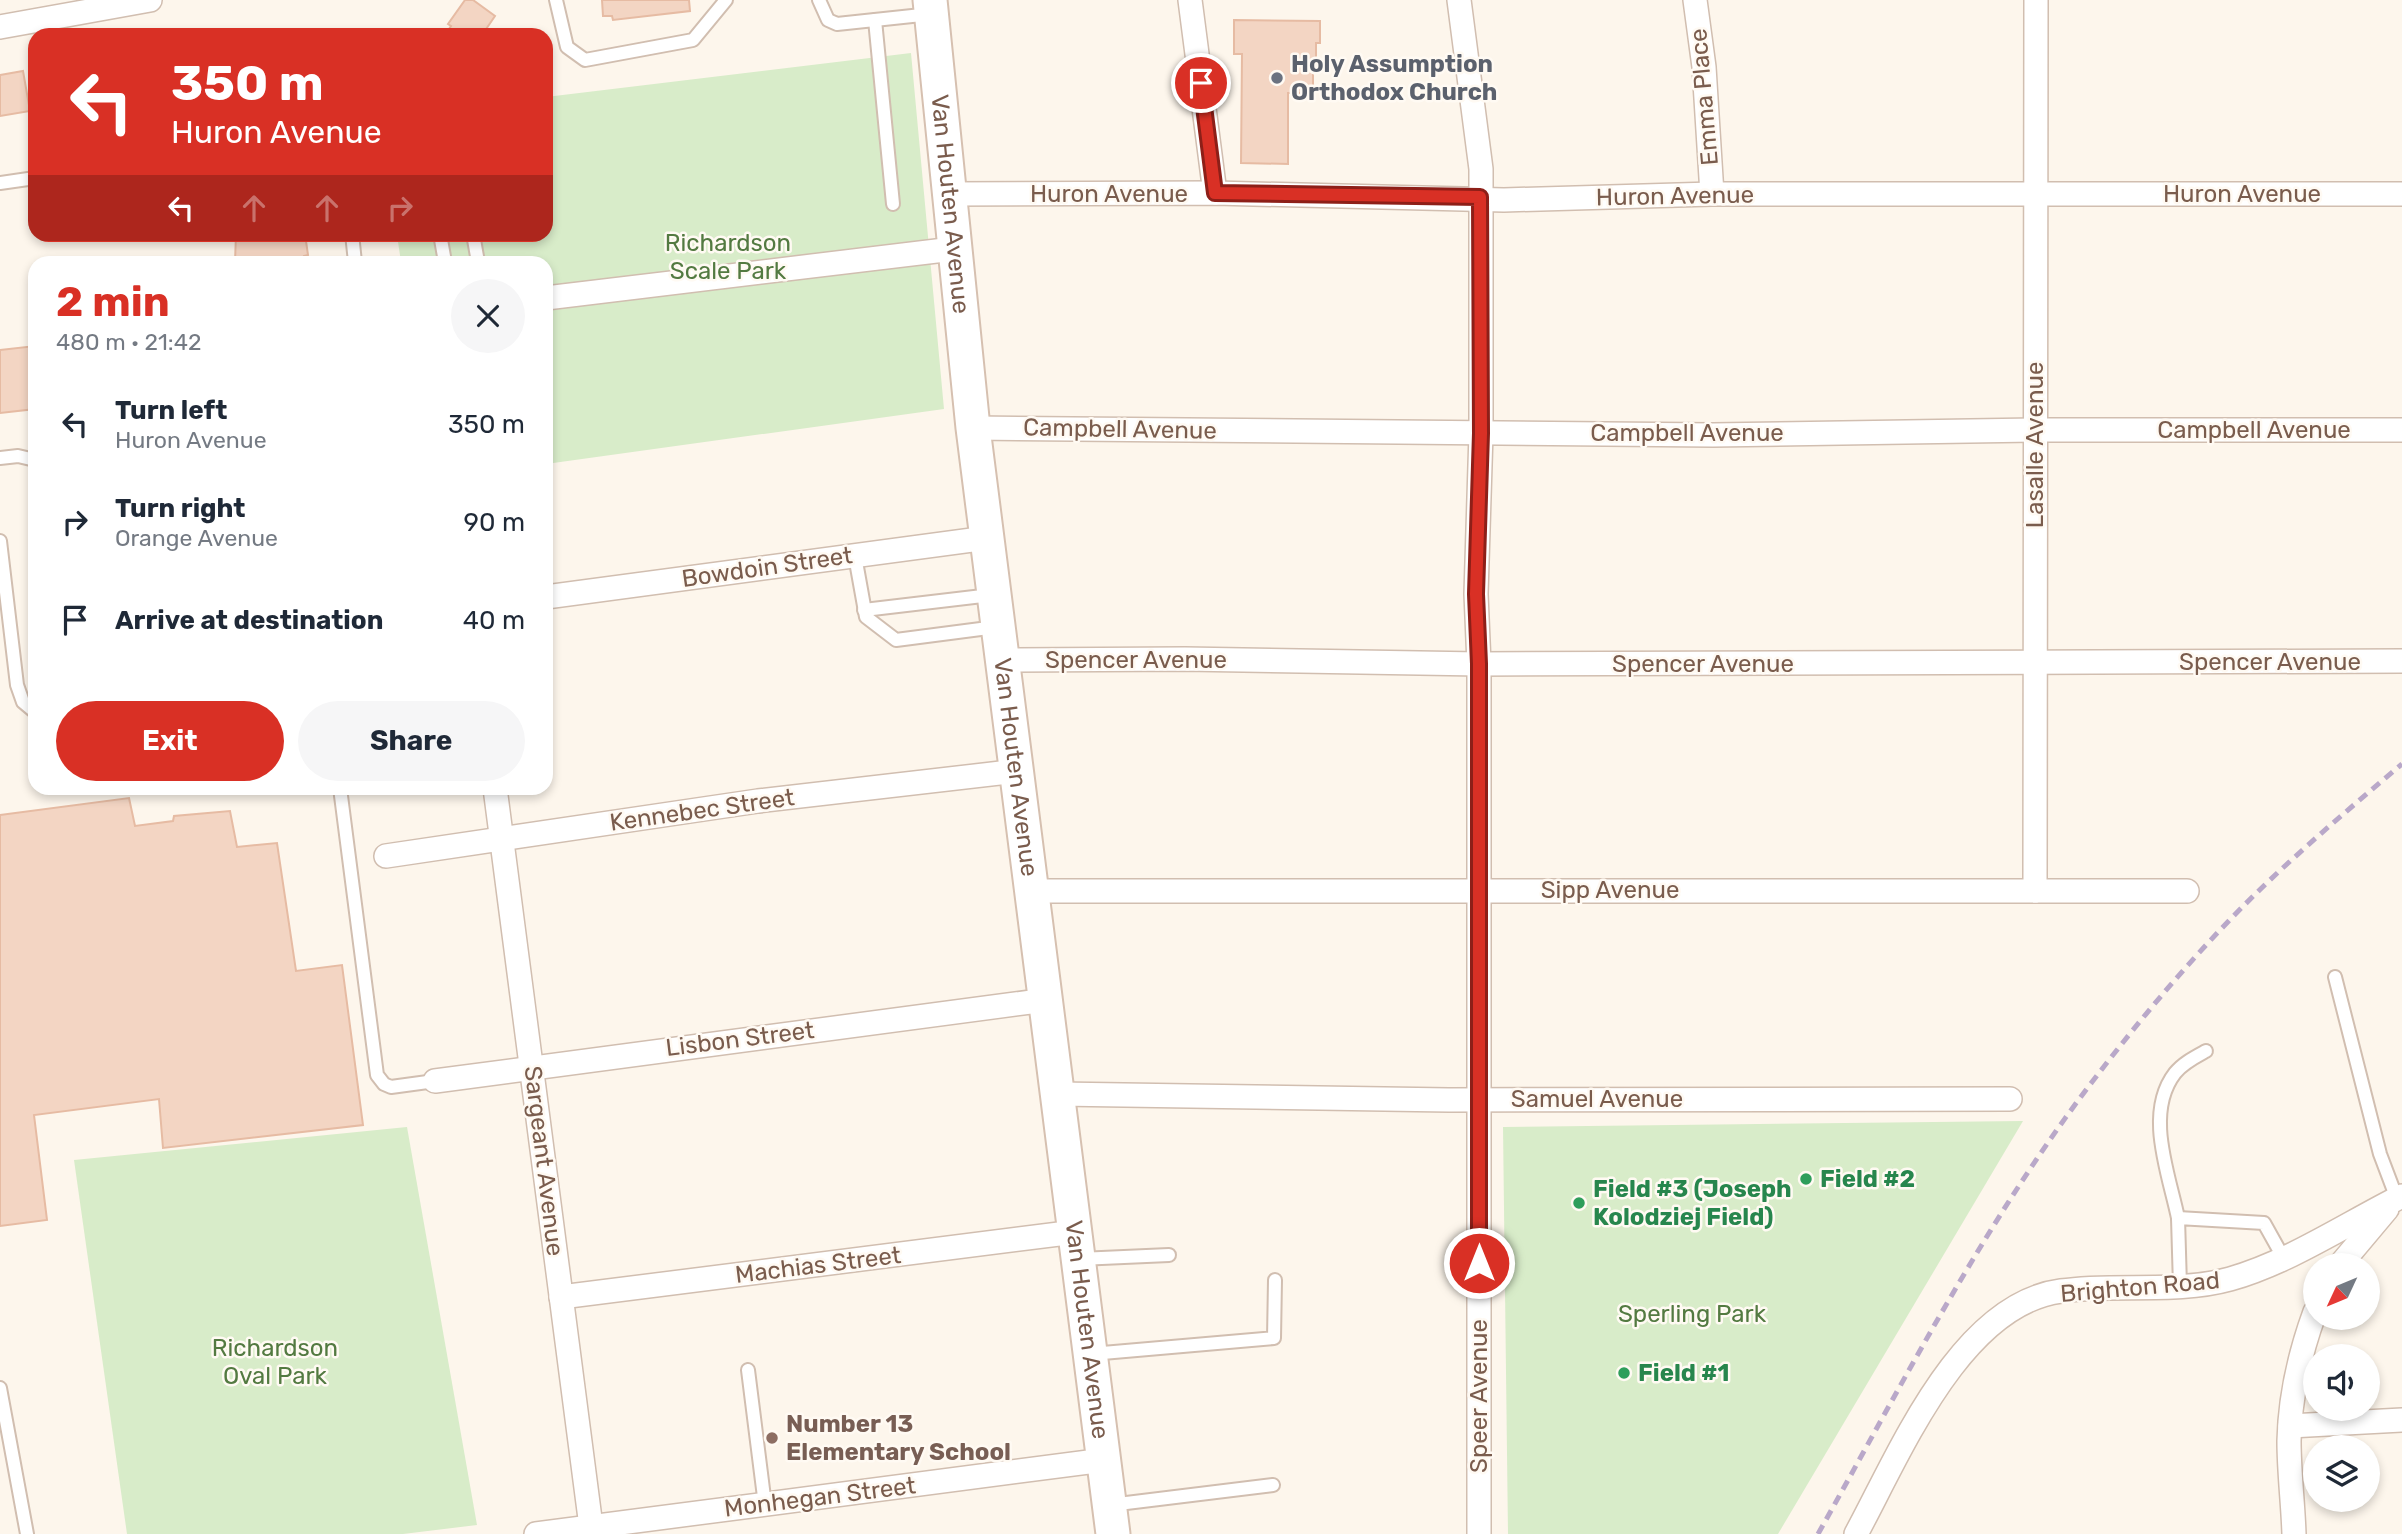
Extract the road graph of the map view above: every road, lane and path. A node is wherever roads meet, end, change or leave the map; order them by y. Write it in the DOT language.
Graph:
graph roads {
  1 [pos="150,0"];
  2 [pos="556,0"];
  3 [pos="726,0"];
  4 [pos="819,0"];
  5 [pos="1190,0"];
  6 [pos="1460,0"];
  7 [pos="1695,0"];
  8 [pos="2036,0"];
  9 [pos="931,7"];
  10 [pos="875,20"];
  11 [pos="0,27"];
  12 [pos="28,179"];
  13 [pos="0,183"];
  14 [pos="1215,193"];
  15 [pos="949,194"];
  16 [pos="1712,194"];
  17 [pos="2036,194"];
  18 [pos="2402,194"];
  19 [pos="1480,197"];
  20 [pos="893,204"];
  21 [pos="953,249"];
  22 [pos="553,297"];
  23 [pos="973,428"];
  24 [pos="2035,429"];
  25 [pos="2402,429"];
  26 [pos="1481,433"];
  27 [pos="0,458"];
  28 [pos="28,458"];
  29 [pos="987,538"];
  30 [pos="0,541"];
  31 [pos="855,556"];
  32 [pos="553,596"];
  33 [pos="864,610"];
  34 [pos="997,611"];
  35 [pos="1004,660"];
  36 [pos="2402,661"];
  37 [pos="2035,663"];
  38 [pos="1479,664"];
  39 [pos="28,706"];
  40 [pos="1018,771"];
  41 [pos="341,795"];
  42 [pos="496,795"];
  43 [pos="502,839"];
  44 [pos="386,856"];
  45 [pos="1479,890"];
  46 [pos="1033,891"];
  47 [pos="2035,891"];
  48 [pos="2187,891"];
  49 [pos="2335,977"];
  50 [pos="1046,1000"];
  51 [pos="2206,1051"];
  52 [pos="531,1066"];
  53 [pos="435,1081"];
  54 [pos="1058,1094"];
  55 [pos="2010,1099"];
  56 [pos="1479,1100"];
  57 [pos="2399,1198"];
  58 [pos="2178,1217"];
  59 [pos="1077,1246"];
  60 [pos="2351,1253"];
  61 [pos="1169,1255"];
  62 [pos="2283,1257"];
  63 [pos="1275,1280"];
  64 [pos="2180,1286"];
  65 [pos="561,1297"];
  66 [pos="2310,1330"];
  67 [pos="1090,1354"];
  68 [pos="748,1370"];
  69 [pos="0,1388"];
  70 [pos="2402,1420"];
  71 [pos="2290,1426"];
  72 [pos="1104,1460"];
  73 [pos="1273,1485"];
  74 [pos="765,1504"];
  75 [pos="1111,1520"];
  76 [pos="591,1531"];
  77 [pos="27,1534"];
  78 [pos="536,1534"];
  79 [pos="1479,1534"];
  80 [pos="1856,1534"];
  81 [pos="2294,1534"];
  1 -- 11 [label="street"];
  2 -- 3 [label="lane"];
  4 -- 10 [label="lane"];
  5 -- 14 [label="street"];
  6 -- 19 [label="street, Speer Avenue"];
  7 -- 16 [label="street, Emma Place"];
  8 -- 17 [label="street, Lasalle Avenue"];
  9 -- 10 [label="lane"];
  9 -- 15 [label="main road, Van Houten Avenue"];
  10 -- 20 [label="lane"];
  12 -- 13 [label="lane"];
  14 -- 15 [label="street, Huron Avenue"];
  14 -- 19 [label="street, Huron Avenue"];
  15 -- 21 [label="main road, Van Houten Avenue"];
  16 -- 17 [label="street, Huron Avenue"];
  16 -- 19 [label="street, Huron Avenue"];
  17 -- 18 [label="street, Huron Avenue"];
  17 -- 24 [label="street, Lasalle Avenue"];
  19 -- 26 [label="street, Speer Avenue"];
  21 -- 22 [label="street"];
  21 -- 23 [label="main road, Van Houten Avenue"];
  23 -- 26 [label="street, Campbell Avenue"];
  23 -- 29 [label="main road, Van Houten Avenue"];
  24 -- 25 [label="street, Campbell Avenue"];
  24 -- 26 [label="street, Campbell Avenue"];
  24 -- 37 [label="street, Lasalle Avenue"];
  26 -- 38 [label="street, Speer Avenue"];
  27 -- 28 [label="lane"];
  29 -- 31 [label="street, Bowdoin Street"];
  29 -- 34 [label="main road, Van Houten Avenue"];
  30 -- 39 [label="lane"];
  31 -- 32 [label="street, Bowdoin Street"];
  31 -- 33 [label="lane"];
  33 -- 34 [label="lane"];
  33 -- 34 [label="lane"];
  34 -- 35 [label="main road, Van Houten Avenue"];
  35 -- 38 [label="street, Spencer Avenue"];
  35 -- 40 [label="main road, Van Houten Avenue"];
  36 -- 37 [label="street, Spencer Avenue"];
  37 -- 38 [label="street, Spencer Avenue"];
  37 -- 47 [label="street, Lasalle Avenue"];
  38 -- 45 [label="street, Speer Avenue"];
  40 -- 43 [label="street, Kennebec Street"];
  40 -- 46 [label="main road, Van Houten Avenue"];
  41 -- 53 [label="lane"];
  42 -- 43 [label="street, Sargeant Avenue"];
  43 -- 44 [label="street, Kennebec Street"];
  43 -- 52 [label="street, Sargeant Avenue"];
  45 -- 46 [label="street, Sipp Avenue"];
  45 -- 47 [label="street, Sipp Avenue"];
  45 -- 56 [label="street, Speer Avenue"];
  46 -- 50 [label="main road, Van Houten Avenue"];
  47 -- 48 [label="street, Sipp Avenue"];
  49 -- 57 [label="lane"];
  50 -- 52 [label="street, Lisbon Street"];
  50 -- 54 [label="main road, Van Houten Avenue"];
  51 -- 58 [label="lane"];
  52 -- 53 [label="street, Lisbon Street"];
  52 -- 65 [label="street, Sargeant Avenue"];
  54 -- 56 [label="street, Samuel Avenue"];
  54 -- 59 [label="main road, Van Houten Avenue"];
  55 -- 56 [label="street, Samuel Avenue"];
  56 -- 79 [label="street, Speer Avenue"];
  57 -- 60 [label="street"];
  57 -- 62 [label="street, Brighton Road"];
  58 -- 62 [label="lane"];
  58 -- 64 [label="lane"];
  59 -- 61 [label="lane"];
  59 -- 65 [label="street, Machias Street"];
  59 -- 67 [label="main road, Van Houten Avenue"];
  62 -- 64 [label="street, Brighton Road"];
  63 -- 67 [label="lane"];
  64 -- 80 [label="street, Brighton Road"];
  65 -- 76 [label="street, Sargeant Avenue"];
  66 -- 71 [label="street"];
  67 -- 72 [label="main road, Van Houten Avenue"];
  68 -- 74 [label="lane"];
  69 -- 77 [label="lane"];
  70 -- 71 [label="street"];
  71 -- 81 [label="street"];
  72 -- 74 [label="street, Monhegan Street"];
  72 -- 75 [label="main road, Van Houten Avenue"];
  73 -- 75 [label="lane"];
  74 -- 76 [label="street, Monhegan Street"];
  76 -- 78 [label="street, Monhegan Street"];
}
